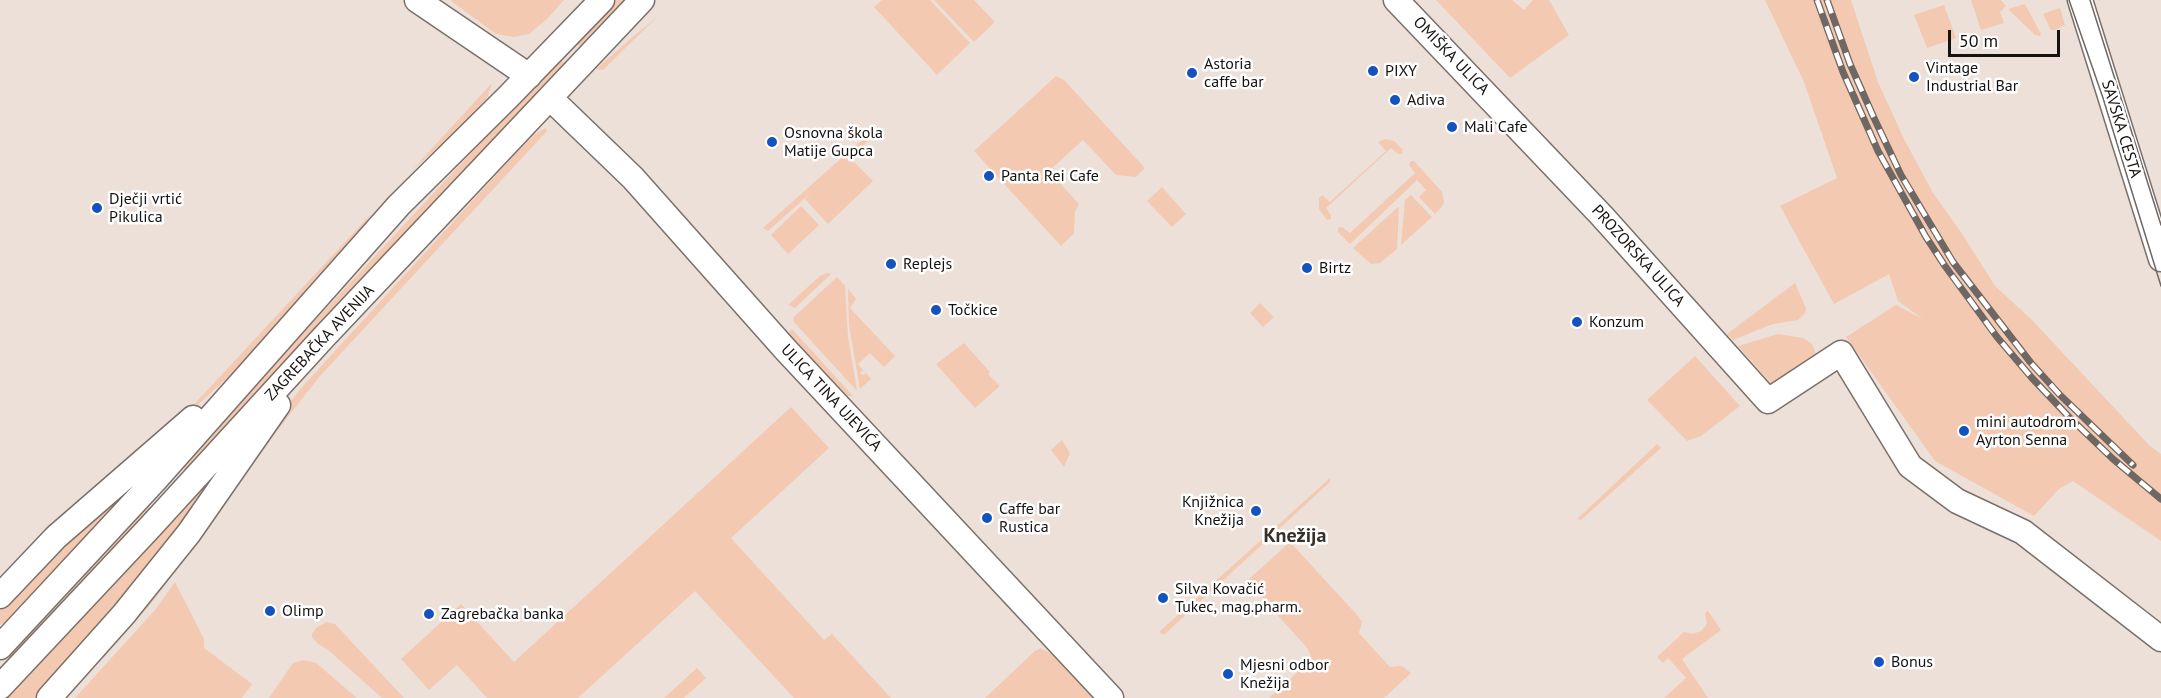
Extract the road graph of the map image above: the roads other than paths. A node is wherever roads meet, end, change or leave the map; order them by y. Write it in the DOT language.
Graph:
graph roads {
  1 [pos="417,0"];
  2 [pos="602,0"];
  3 [pos="642,0"];
  4 [pos="1396,0"];
  5 [pos="2080,0"];
  6 [pos="529,76"];
  7 [pos="550,98"];
  8 [pos="1505,113"];
  9 [pos="2161,259"];
  10 [pos="298,320"];
  11 [pos="322,339"];
  12 [pos="0,596"];
  13 [pos="2161,639"];
  14 [pos="0,647"];
  15 [pos="0,687"];
  16 [pos="49,698"];
  17 [pos="1111,698"];
  1 -- 6 [label="main road"];
  2 -- 6 [label="main road, ZAGREBAČKA AVENIJA"];
  3 -- 7 [label="main road, ZAGREBAČKA AVENIJA"];
  4 -- 8 [label="main road, OMIŠKA ULICA"];
  5 -- 9 [label="main road, SAVSKA CESTA"];
  6 -- 10 [label="main road, ZAGREBAČKA AVENIJA"];
  7 -- 11 [label="main road, ZAGREBAČKA AVENIJA"];
  7 -- 17 [label="main road, ULICA TINA UJEVIĆA"];
  8 -- 13 [label="main road, PROZORSKA ULICA"];
  10 -- 12 [label="main road"];
  10 -- 14 [label="main road, ZAGREBAČKA AVENIJA"];
  11 -- 15 [label="main road, ZAGREBAČKA AVENIJA"];
  11 -- 16 [label="main road"];
}
